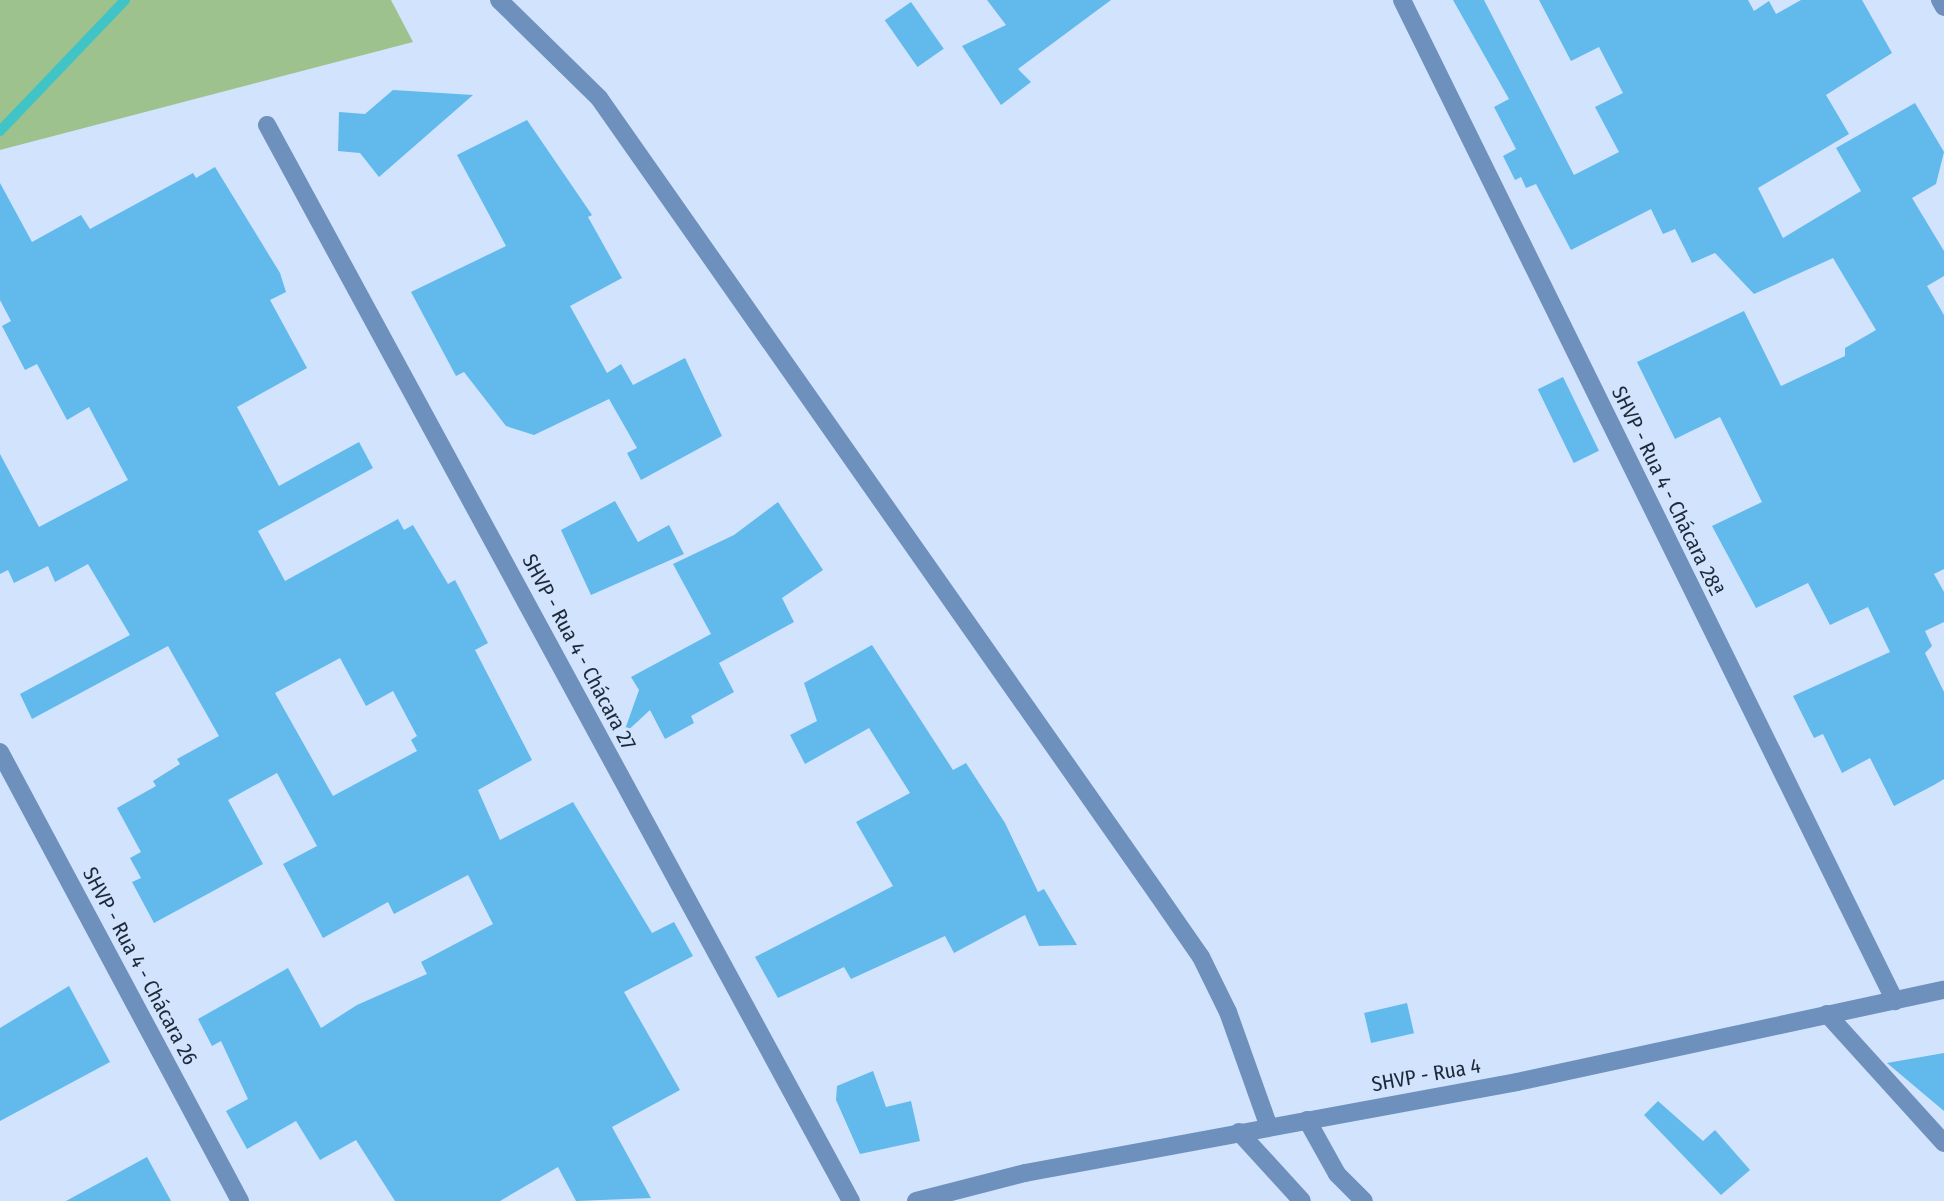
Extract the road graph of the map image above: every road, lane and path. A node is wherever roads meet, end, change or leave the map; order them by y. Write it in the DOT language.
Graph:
graph roads {
  1 [pos="499,0"];
  2 [pos="1402,0"];
  3 [pos="1940,0"];
  4 [pos="1944,7"];
  5 [pos="267,125"];
  6 [pos="0,752"];
  7 [pos="1944,990"];
  8 [pos="1895,1001"];
  9 [pos="1827,1014"];
  10 [pos="1307,1120"];
  11 [pos="1269,1127"];
  12 [pos="1240,1132"];
  13 [pos="1944,1143"];
  14 [pos="240,1201"];
  15 [pos="851,1201"];
  16 [pos="916,1201"];
  17 [pos="1302,1201"];
  18 [pos="1364,1201"];
  1 -- 11 [label="street"];
  2 -- 8 [label="street, SHVP - Rua 4 - Chácara 28ª"];
  3 -- 4 [label="street"];
  5 -- 15 [label="street, SHVP - Rua 4 - Chácara 27"];
  6 -- 14 [label="street, SHVP - Rua 4 - Chácara 26"];
  7 -- 8 [label="street, SHVP - Rua 4"];
  8 -- 9 [label="street, SHVP - Rua 4"];
  9 -- 10 [label="street, SHVP - Rua 4"];
  9 -- 13 [label="street"];
  10 -- 11 [label="street, SHVP - Rua 4"];
  10 -- 18 [label="street"];
  11 -- 12 [label="street, SHVP - Rua 4"];
  12 -- 16 [label="street, SHVP - Rua 4"];
  12 -- 17 [label="street"];
}
